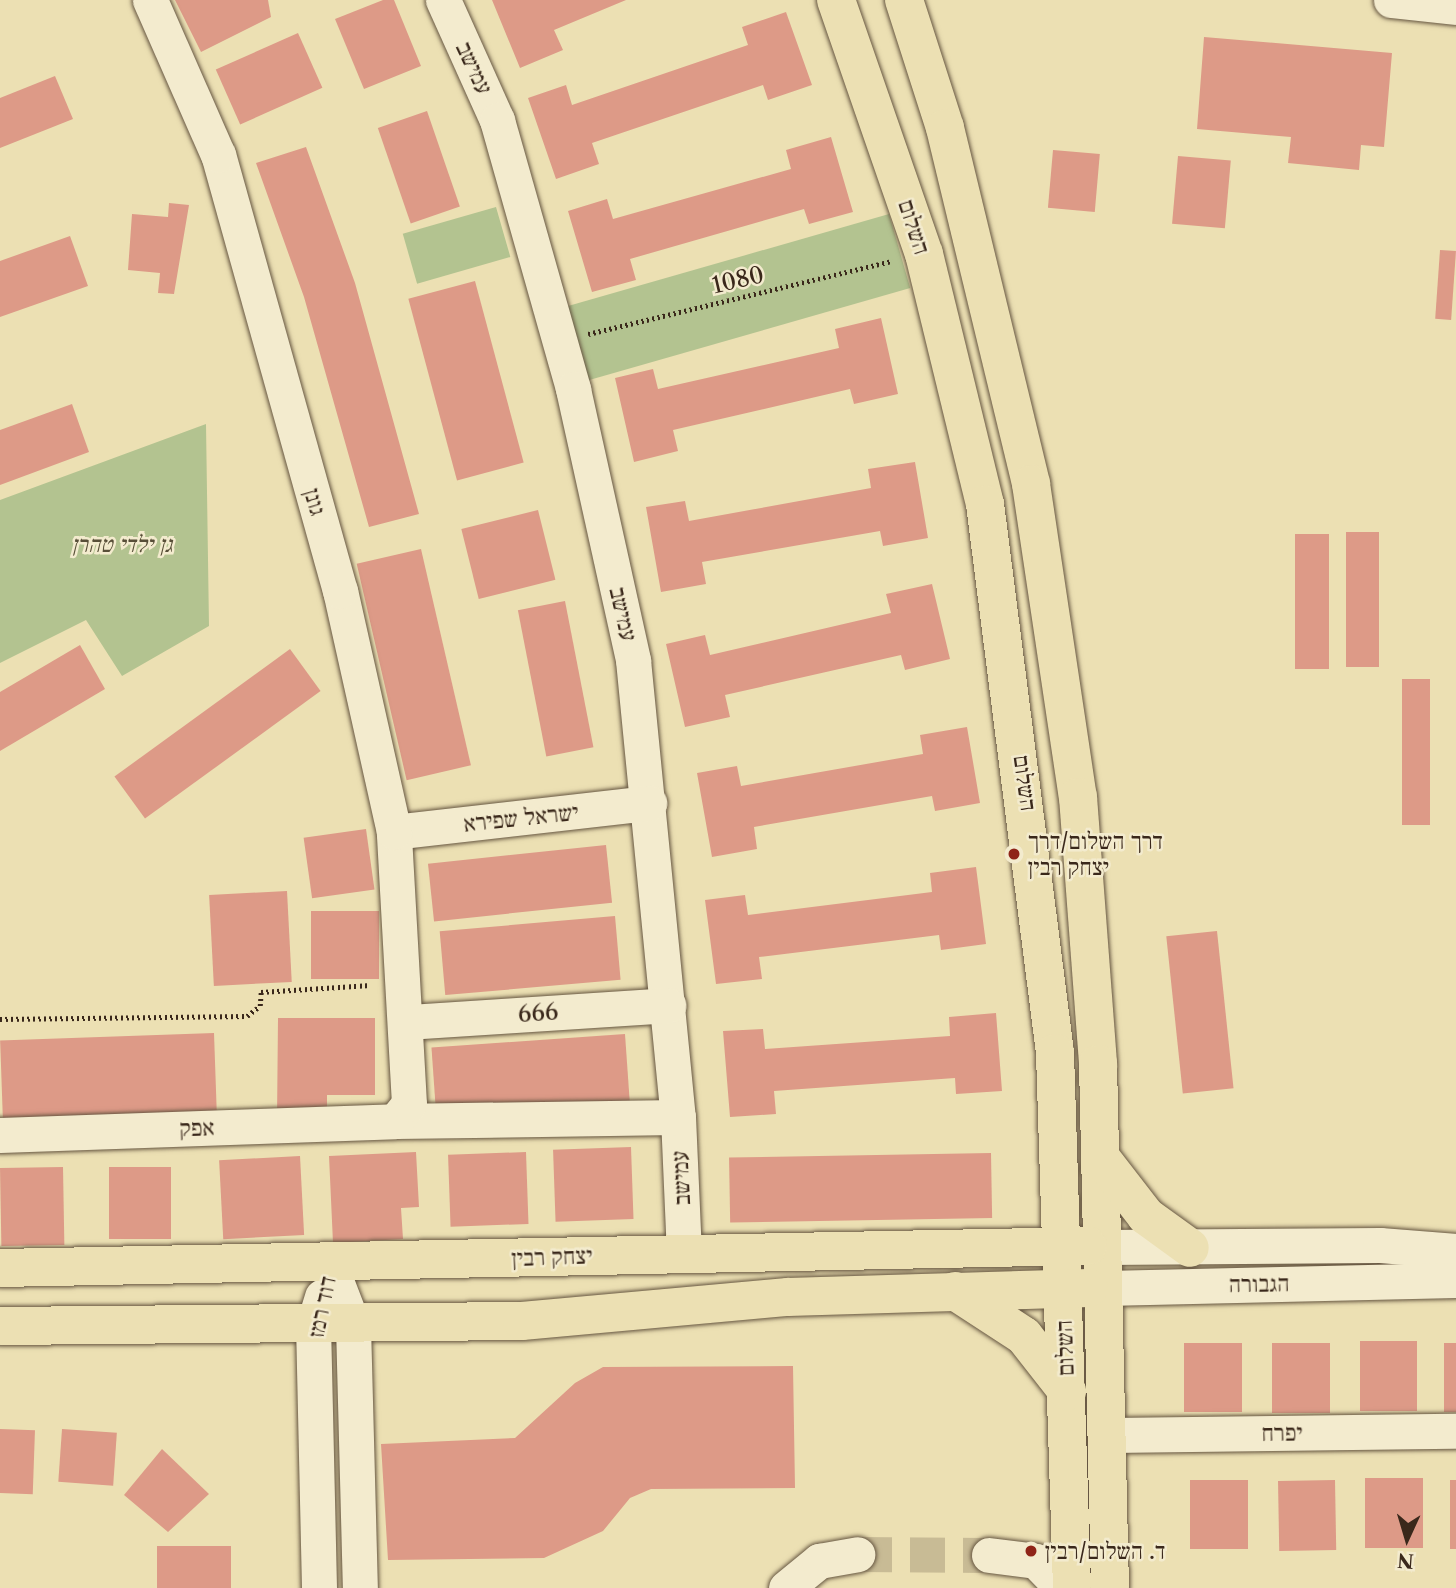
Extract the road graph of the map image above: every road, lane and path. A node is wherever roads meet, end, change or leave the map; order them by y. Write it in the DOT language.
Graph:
graph roads {
  1 [pos="150,0"];
  2 [pos="443,0"];
  3 [pos="836,0"];
  4 [pos="904,0"];
  5 [pos="1391,0"];
  6 [pos="1456,7"];
  7 [pos="924,254"];
  8 [pos="559,341"];
  9 [pos="649,803"];
  10 [pos="394,832"];
  11 [pos="375,985"];
  12 [pos="668,1005"];
  13 [pos="0,1019"];
  14 [pos="408,1022"];
  15 [pos="678,1117"];
  16 [pos="395,1121"];
  17 [pos="0,1135"];
  18 [pos="1101,1157"];
  19 [pos="1061,1245"];
  20 [pos="1104,1247"];
  21 [pos="1190,1248"];
  22 [pos="1456,1251"];
  23 [pos="684,1253"];
  24 [pos="330,1265"];
  25 [pos="0,1268"];
  26 [pos="1456,1280"];
  27 [pos="1063,1288"];
  28 [pos="1105,1288"];
  29 [pos="954,1290"];
  30 [pos="353,1325"];
  31 [pos="0,1326"];
  32 [pos="313,1326"];
  33 [pos="1067,1391"];
  34 [pos="1456,1431"];
  35 [pos="1109,1435"];
  36 [pos="857,1553"];
  37 [pos="989,1555"];
  38 [pos="319,1588"];
  39 [pos="360,1588"];
  40 [pos="786,1588"];
  41 [pos="1062,1588"];
  42 [pos="1072,1588"];
  43 [pos="1110,1588"];
  1 -- 10 [label="street, גונן"];
  2 -- 8 [label="street, עמישב"];
  3 -- 7 [label="main road, השלום"];
  4 -- 18 [label="main road, השלום"];
  5 -- 6 [label="street"];
  7 -- 8 [label="path, 1080"];
  7 -- 19 [label="main road, השלום"];
  8 -- 9 [label="street, עמישב"];
  9 -- 10 [label="street, ישראל שפירא"];
  9 -- 12 [label="street, עמישב"];
  10 -- 14 [label="street, גונן"];
  11 -- 13 [label="path"];
  12 -- 14 [label="street, 666"];
  12 -- 15 [label="street, עמישב"];
  14 -- 16 [label="street"];
  15 -- 16 [label="street, אפק"];
  15 -- 23 [label="street, עמישב"];
  16 -- 17 [label="street, אפק"];
  18 -- 20 [label="main road, השלום"];
  18 -- 21 [label="main road"];
  19 -- 20 [label="main road, יצחק רבין"];
  19 -- 23 [label="main road, יצחק רבין"];
  19 -- 27 [label="main road, השלום"];
  20 -- 21 [label="street, הגבורה"];
  20 -- 28 [label="main road, השלום"];
  21 -- 22 [label="street, הגבורה"];
  23 -- 24 [label="main road, יצחק רבין"];
  24 -- 25 [label="main road, יצחק רבין"];
  24 -- 30 [label="street, דוד רמז"];
  24 -- 32 [label="street, דוד רמז"];
  26 -- 28 [label="street, הגבורה"];
  27 -- 28 [label="main road, הגבורה"];
  27 -- 29 [label="main road"];
  27 -- 33 [label="main road, השלום"];
  28 -- 35 [label="main road, השלום"];
  29 -- 30 [label="main road"];
  29 -- 33 [label="main road"];
  30 -- 32 [label="main road"];
  30 -- 39 [label="street, דוד רמז"];
  31 -- 32 [label="main road"];
  32 -- 38 [label="street, דוד רמז"];
  33 -- 42 [label="main road, השלום"];
  34 -- 35 [label="street, יפרח"];
  35 -- 43 [label="main road, השלום"];
  36 -- 40 [label="street"];
  37 -- 41 [label="street"];
}
